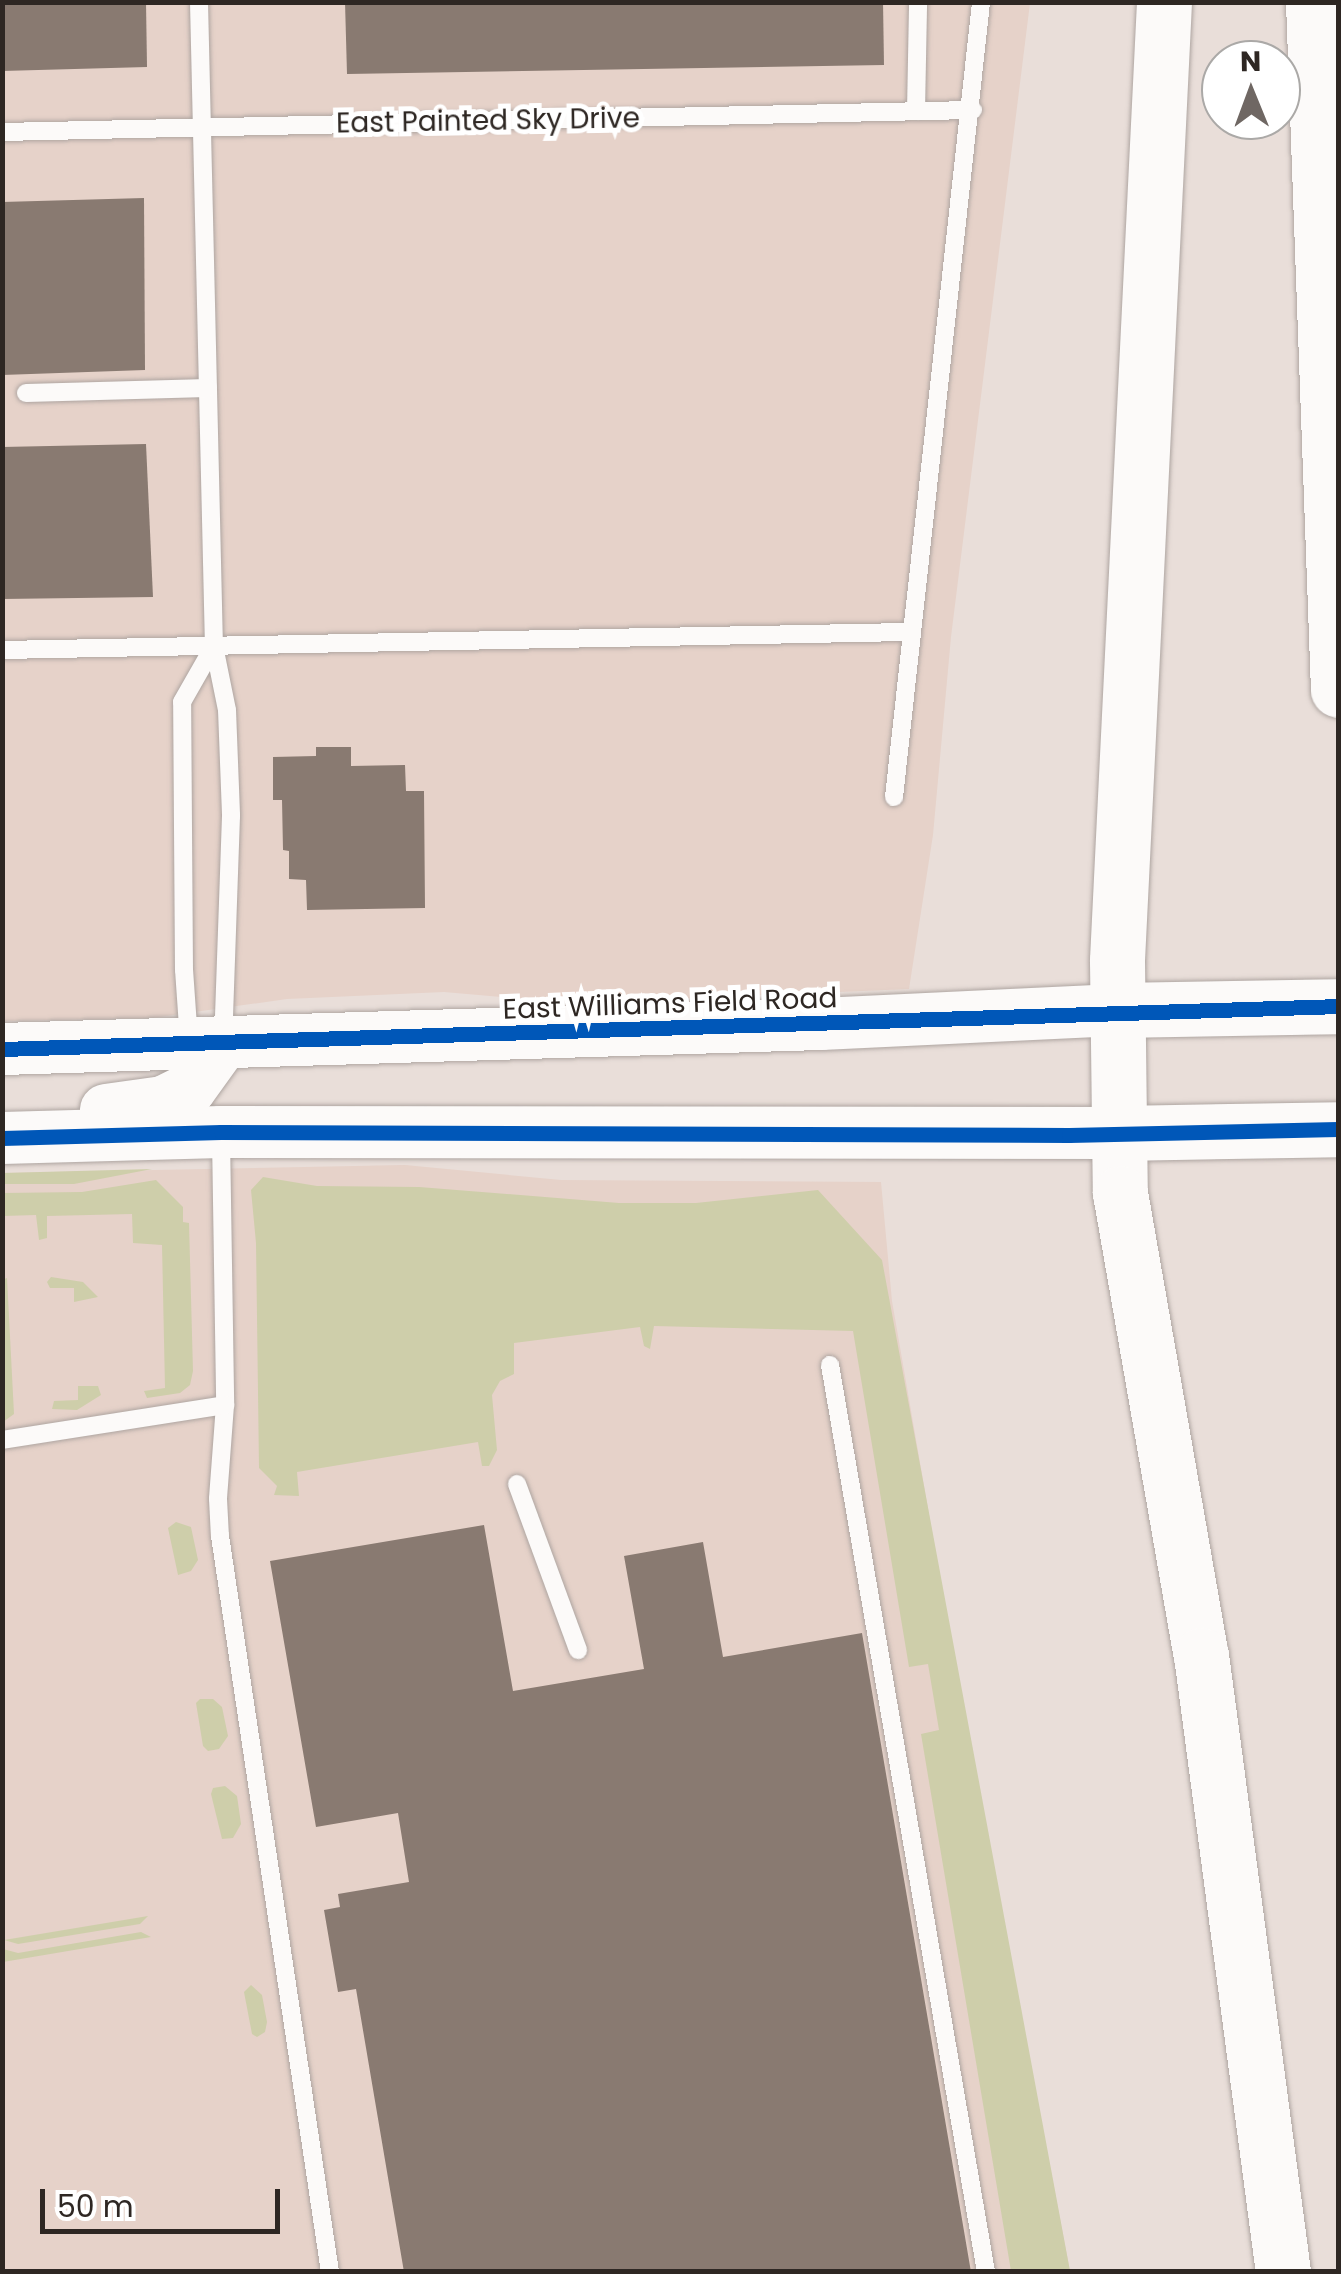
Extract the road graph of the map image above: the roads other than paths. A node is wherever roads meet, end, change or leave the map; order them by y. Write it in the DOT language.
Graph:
graph roads {
  1 [pos="199,2"];
  2 [pos="918,2"];
  3 [pos="981,2"];
  4 [pos="1164,2"];
  5 [pos="1313,2"];
  6 [pos="973,110"];
  7 [pos="916,111"];
  8 [pos="202,127"];
  9 [pos="2,132"];
  10 [pos="208,388"];
  11 [pos="26,393"];
  12 [pos="909,632"];
  13 [pos="214,646"];
  14 [pos="2,650"];
  15 [pos="1338,690"];
  16 [pos="894,797"];
  17 [pos="1338,1006"];
  18 [pos="1117,1010"];
  19 [pos="206,1044"];
  20 [pos="2,1050"];
  21 [pos="2,1128"];
  22 [pos="1338,1129"];
  23 [pos="220,1132"];
  24 [pos="1118,1134"];
  25 [pos="2,1138"];
  26 [pos="830,1365"];
  27 [pos="225,1405"];
  28 [pos="2,1440"];
  29 [pos="518,1484"];
  30 [pos="578,1650"];
  31 [pos="330,2272"];
  32 [pos="986,2272"];
  33 [pos="1283,2272"];
  1 -- 8 [label="lane"];
  2 -- 7 [label="lane"];
  3 -- 6 [label="lane"];
  4 -- 18 [label="main road"];
  5 -- 15 [label="main road"];
  6 -- 7 [label="lane, East Painted Sky Drive"];
  6 -- 12 [label="lane"];
  7 -- 8 [label="lane, East Painted Sky Drive"];
  8 -- 9 [label="lane, East Painted Sky Drive"];
  8 -- 10 [label="lane"];
  10 -- 11 [label="lane"];
  10 -- 13 [label="lane"];
  12 -- 13 [label="lane"];
  12 -- 16 [label="lane"];
  13 -- 14 [label="lane"];
  13 -- 19 [label="lane"];
  13 -- 19 [label="lane"];
  17 -- 18 [label="main road, East Williams Field Road"];
  18 -- 19 [label="main road, East Williams Field Road"];
  18 -- 24 [label="main road"];
  19 -- 20 [label="main road, East Williams Field Road"];
  19 -- 21 [label="main road"];
  22 -- 24 [label="main road"];
  23 -- 24 [label="main road"];
  23 -- 25 [label="main road"];
  23 -- 27 [label="lane"];
  24 -- 33 [label="main road"];
  26 -- 32 [label="lane"];
  27 -- 28 [label="lane"];
  27 -- 31 [label="lane"];
  29 -- 30 [label="lane"];
}
